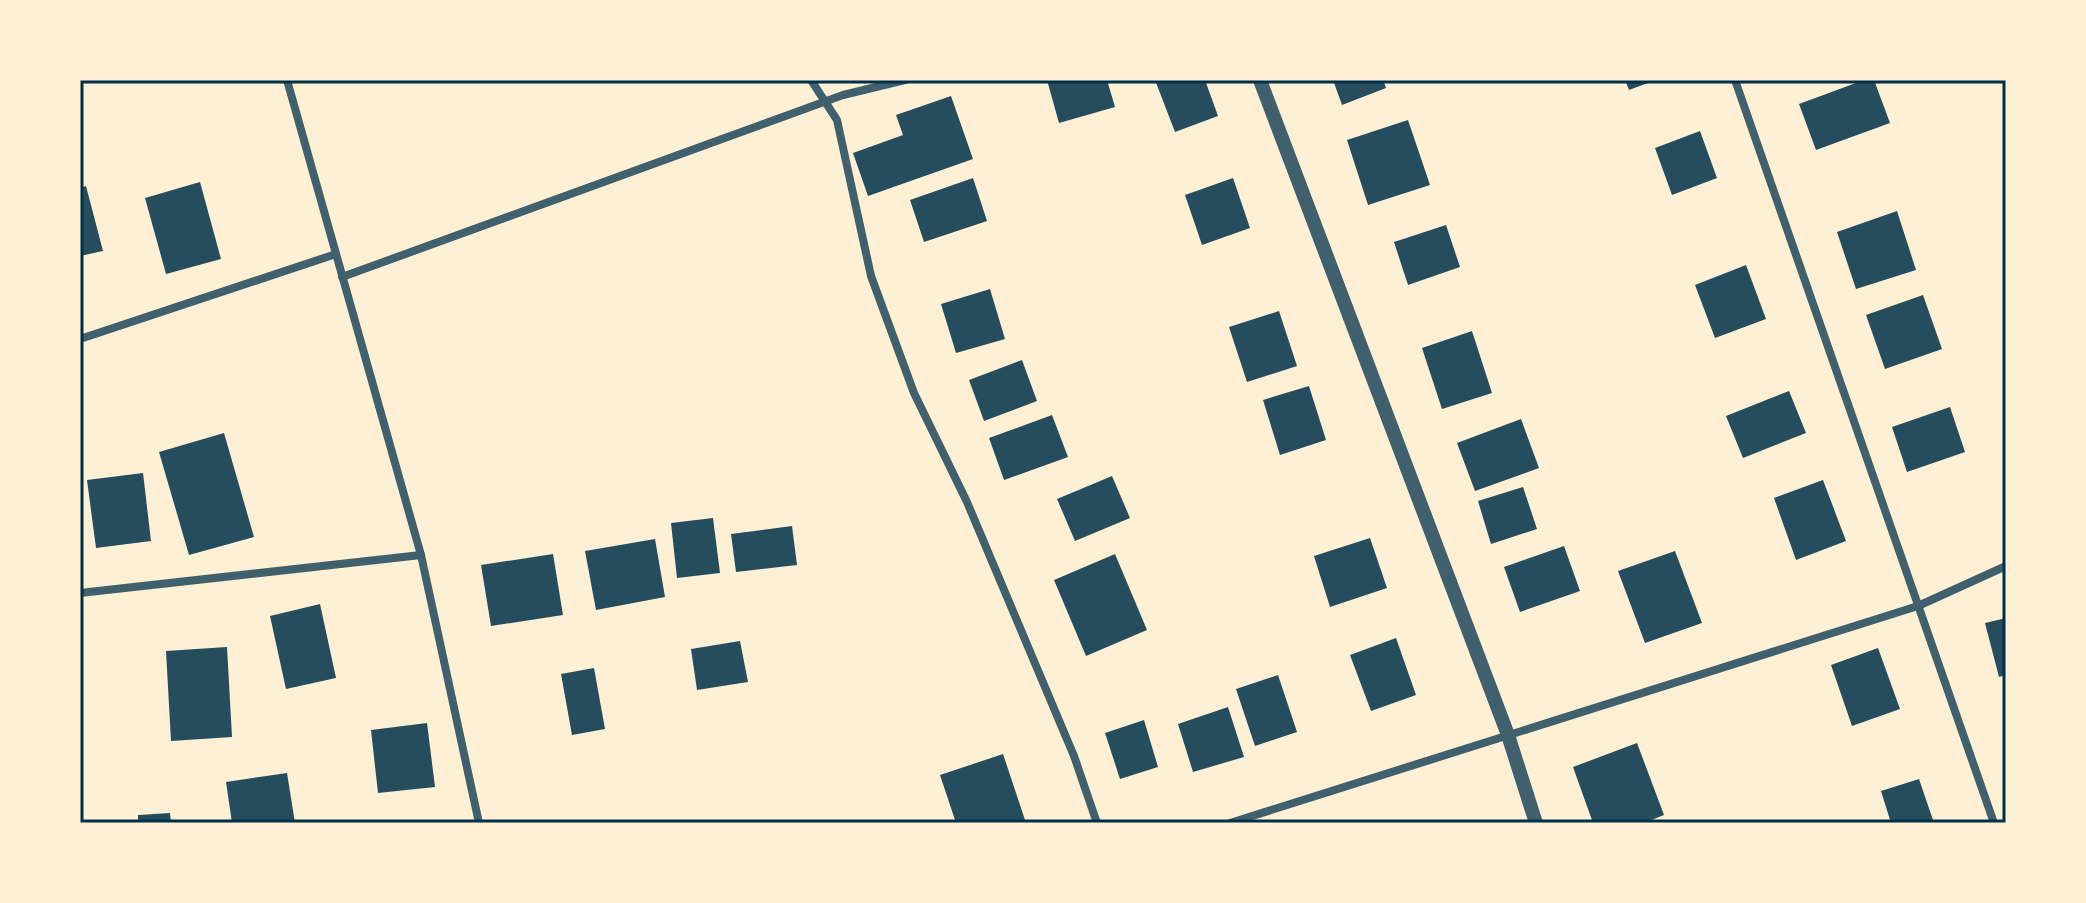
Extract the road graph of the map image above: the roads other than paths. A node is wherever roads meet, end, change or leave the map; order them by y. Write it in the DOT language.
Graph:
graph roads {
  1 [pos="287,80"];
  2 [pos="811,80"];
  3 [pos="905,80"];
  4 [pos="1260,80"];
  5 [pos="1735,80"];
  6 [pos="825,102"];
  7 [pos="336,254"];
  8 [pos="342,277"];
  9 [pos="80,339"];
  10 [pos="421,555"];
  11 [pos="2006,566"];
  12 [pos="80,593"];
  13 [pos="1918,606"];
  14 [pos="1508,735"];
  15 [pos="479,823"];
  16 [pos="1097,823"];
  17 [pos="1230,823"];
  18 [pos="1536,823"];
  19 [pos="1994,823"];
  1 -- 7 [label="street"];
  2 -- 6 [label="street"];
  3 -- 6 [label="street"];
  4 -- 14 [label="street"];
  5 -- 13 [label="street"];
  6 -- 8 [label="street"];
  6 -- 16 [label="street"];
  7 -- 8 [label="street"];
  7 -- 9 [label="street"];
  8 -- 10 [label="street"];
  10 -- 12 [label="street"];
  10 -- 15 [label="street"];
  11 -- 13 [label="street"];
  13 -- 14 [label="street"];
  13 -- 19 [label="street"];
  14 -- 17 [label="street"];
  14 -- 18 [label="street"];
}
